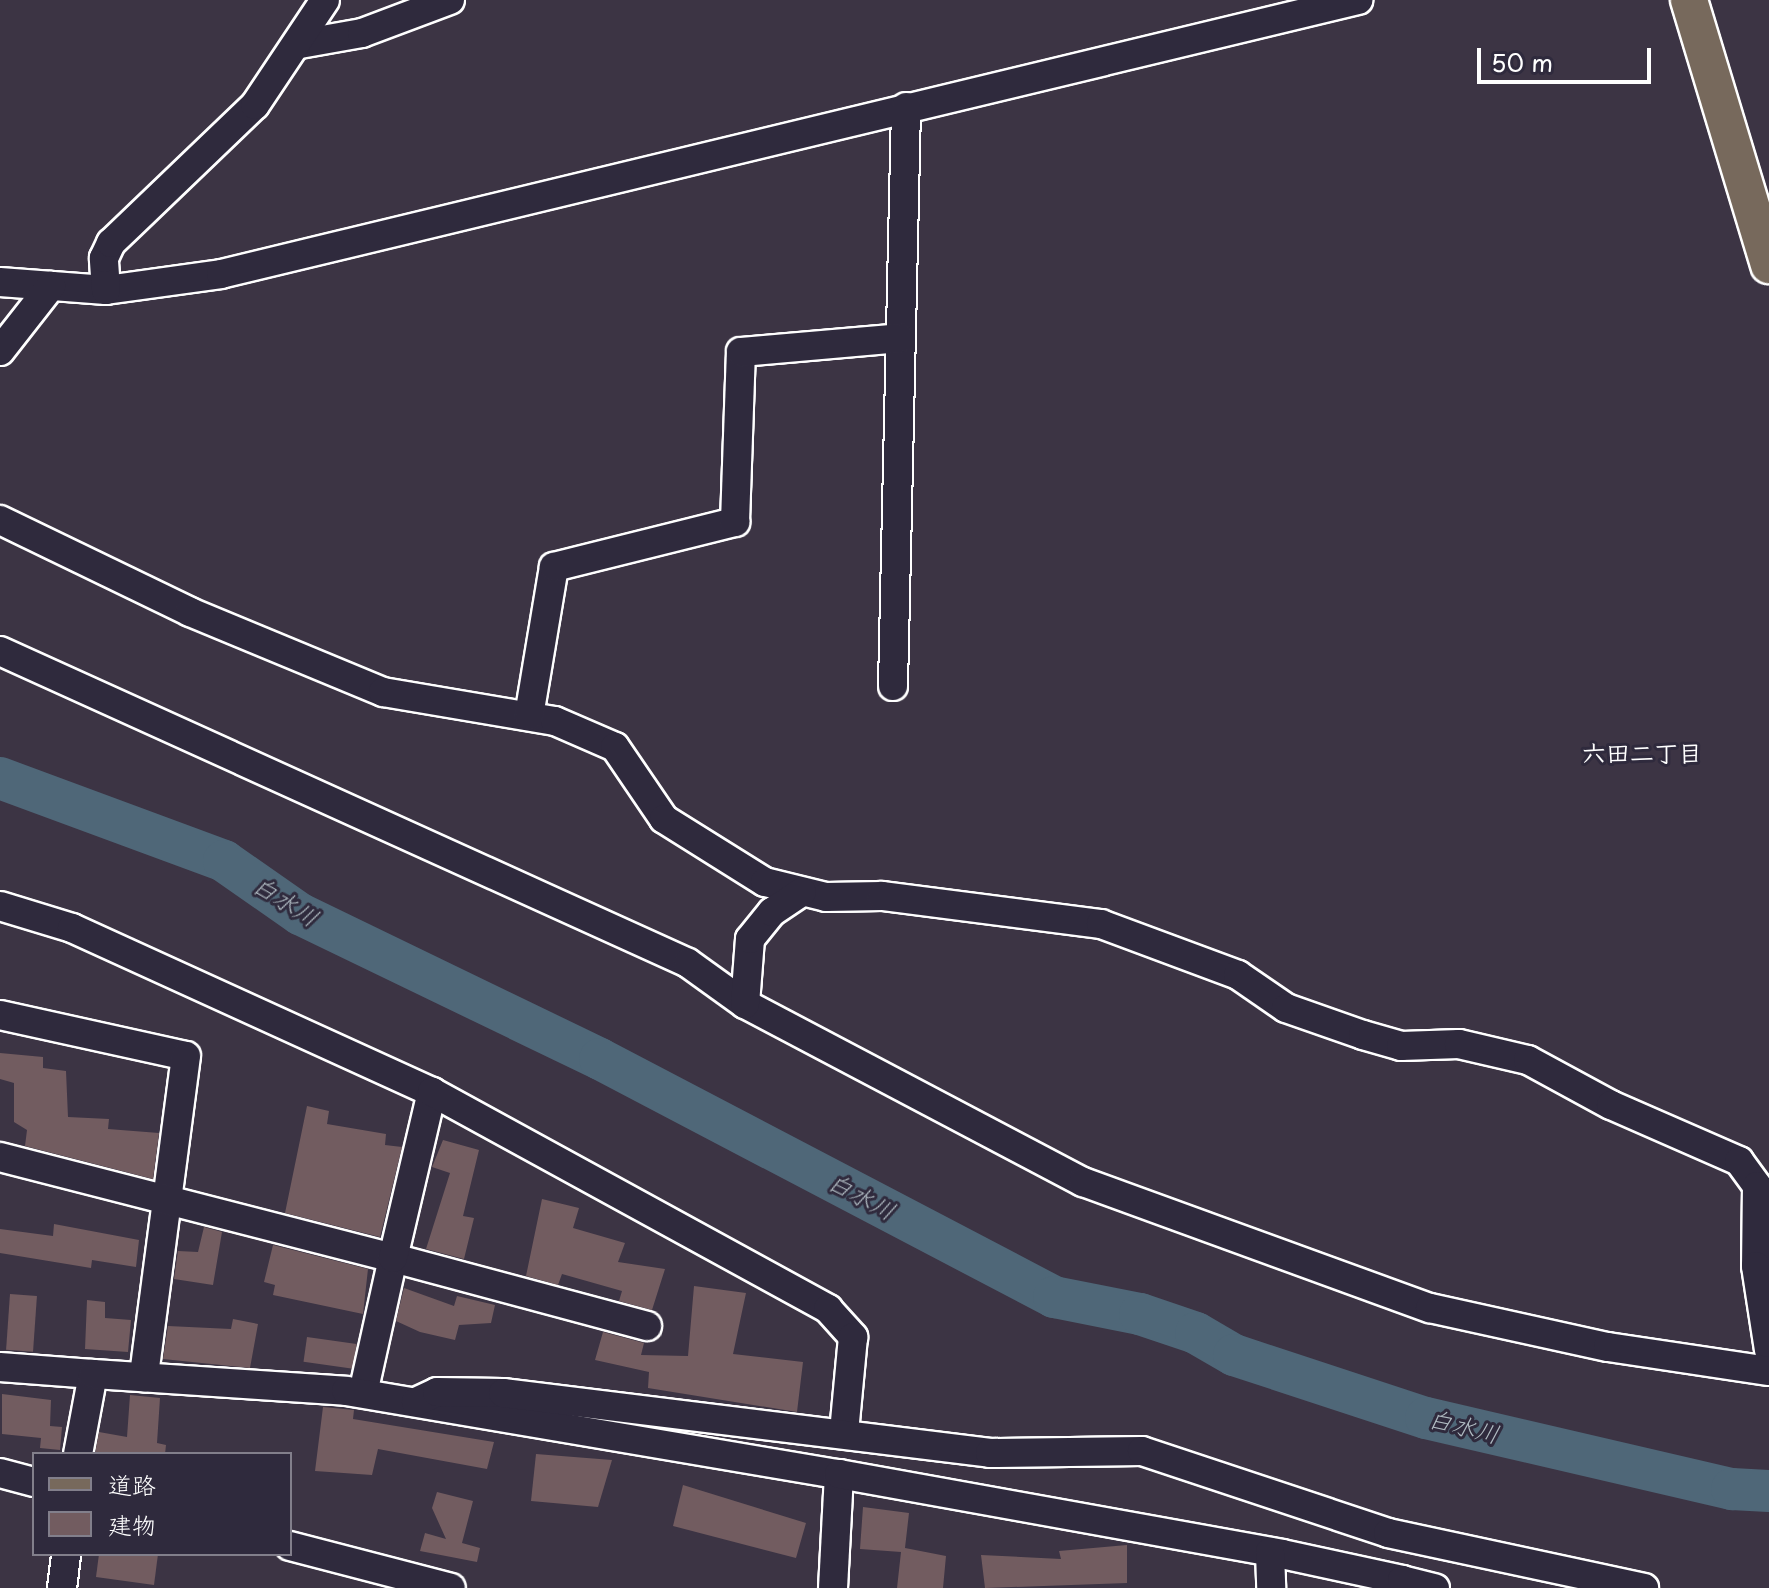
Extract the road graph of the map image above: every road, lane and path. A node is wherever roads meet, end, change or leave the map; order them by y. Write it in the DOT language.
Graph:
graph roads {
  1 [pos="325,0"];
  2 [pos="450,0"];
  3 [pos="1358,0"];
  4 [pos="1689,0"];
  5 [pos="300,44"];
  6 [pos="906,107"];
  7 [pos="1769,265"];
  8 [pos="0,282"];
  9 [pos="51,286"];
  10 [pos="106,290"];
  11 [pos="900,338"];
  12 [pos="0,351"];
  13 [pos="0,520"];
  14 [pos="0,651"];
  15 [pos="893,686"];
  16 [pos="529,716"];
  17 [pos="802,892"];
  18 [pos="0,906"];
  19 [pos="745,1004"];
  20 [pos="0,1015"];
  21 [pos="432,1092"];
  22 [pos="0,1157"];
  23 [pos="166,1197"];
  24 [pos="393,1258"];
  25 [pos="647,1326"];
  26 [pos="1769,1350"];
  27 [pos="0,1367"];
  28 [pos="1769,1371"];
  29 [pos="93,1374"];
  30 [pos="144,1377"];
  31 [pos="363,1393"];
  32 [pos="416,1402"];
  33 [pos="844,1432"];
  34 [pos="78,1452"];
  35 [pos="0,1473"];
  36 [pos="839,1474"];
  37 [pos="32,1481"];
  38 [pos="292,1547"];
  39 [pos="1270,1552"];
  40 [pos="66,1556"];
  41 [pos="1402,1584"];
  42 [pos="62,1588"];
  43 [pos="451,1588"];
  44 [pos="833,1588"];
  45 [pos="1271,1588"];
  46 [pos="1435,1588"];
  47 [pos="1644,1588"];
  1 -- 5 [label="street"];
  2 -- 5 [label="street"];
  3 -- 6 [label="street"];
  4 -- 7 [label="main road"];
  5 -- 10 [label="street"];
  6 -- 10 [label="street"];
  6 -- 11 [label="street"];
  8 -- 9 [label="street"];
  9 -- 10 [label="street"];
  9 -- 12 [label="street"];
  11 -- 15 [label="street"];
  11 -- 16 [label="street"];
  13 -- 16 [label="street"];
  14 -- 19 [label="street"];
  16 -- 17 [label="street"];
  17 -- 19 [label="street"];
  17 -- 26 [label="street"];
  18 -- 21 [label="street"];
  19 -- 28 [label="street"];
  20 -- 23 [label="street"];
  21 -- 24 [label="street"];
  21 -- 33 [label="street"];
  22 -- 23 [label="street"];
  23 -- 24 [label="street"];
  23 -- 30 [label="street"];
  24 -- 25 [label="street"];
  24 -- 31 [label="street"];
  27 -- 29 [label="street"];
  29 -- 30 [label="street"];
  29 -- 34 [label="street"];
  30 -- 31 [label="street"];
  31 -- 32 [label="street"];
  32 -- 33 [label="street"];
  32 -- 36 [label="street"];
  33 -- 47 [label="street"];
  35 -- 37 [label="street"];
  36 -- 39 [label="street"];
  36 -- 44 [label="street"];
  38 -- 43 [label="street"];
  39 -- 41 [label="street"];
  39 -- 45 [label="street"];
  40 -- 42 [label="street"];
  41 -- 46 [label="street"];
}
